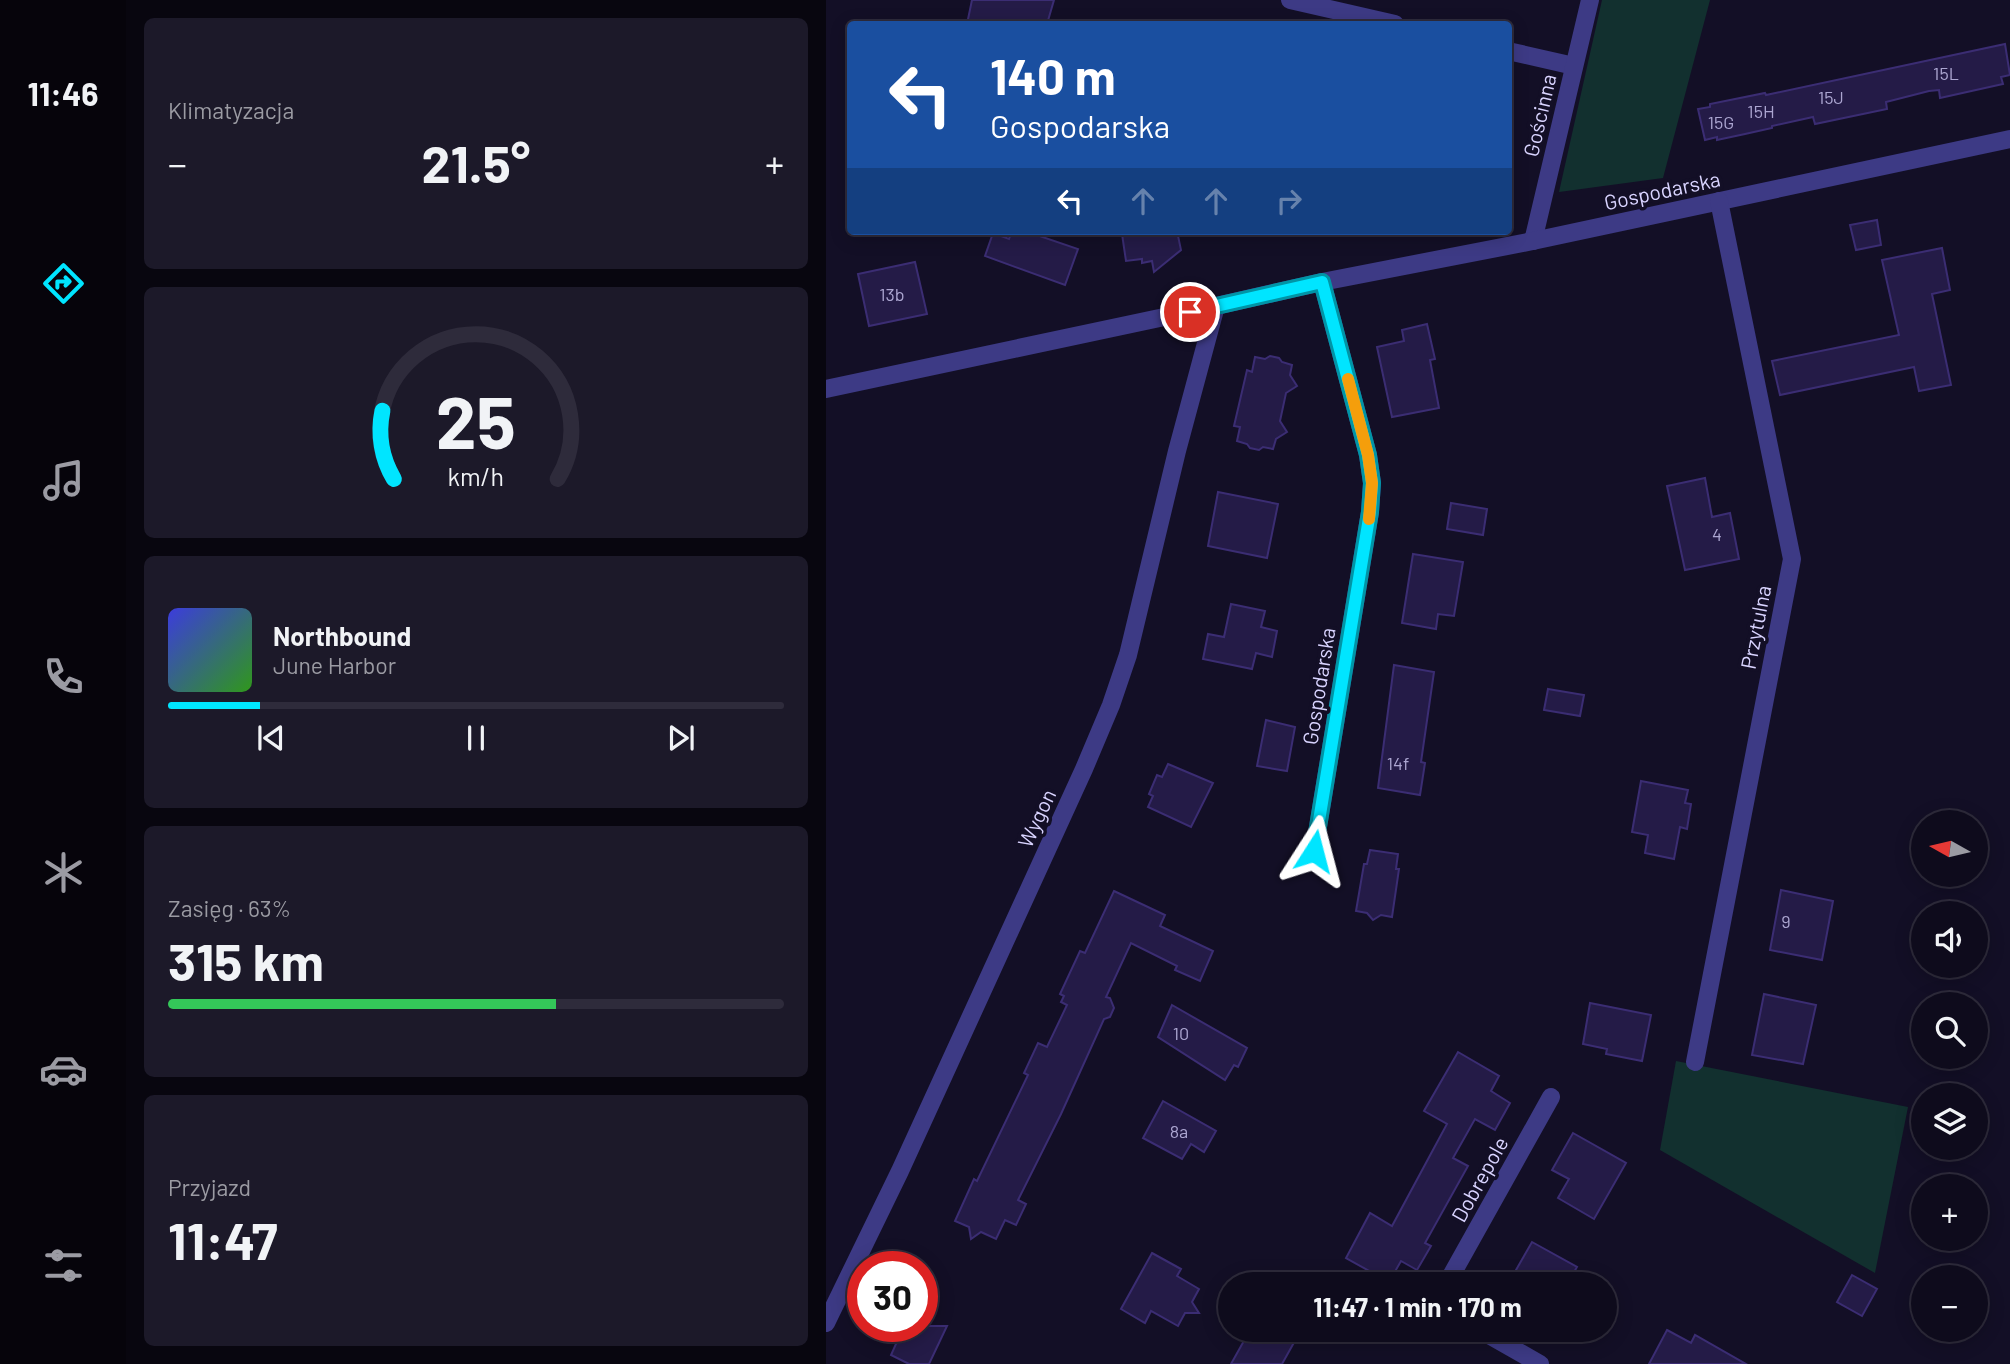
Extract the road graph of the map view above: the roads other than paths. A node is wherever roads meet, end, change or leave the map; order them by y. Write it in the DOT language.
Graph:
graph roads {
  1 [pos="1290,0"];
  2 [pos="1590,0"];
  3 [pos="1382,21"];
  4 [pos="1512,52"];
  5 [pos="1574,66"];
  6 [pos="2010,139"];
  7 [pos="1719,201"];
  8 [pos="1533,241"];
  9 [pos="1322,282"];
  10 [pos="1216,306"];
  11 [pos="826,389"];
  12 [pos="1314,851"];
  13 [pos="1695,1062"];
  14 [pos="1552,1097"];
  15 [pos="1453,1272"];
  16 [pos="826,1323"];
  17 [pos="1501,1342"];
  18 [pos="1540,1364"];
  1 -- 3 [label="street"];
  2 -- 5 [label="street, Gościnna"];
  4 -- 5 [label="street"];
  5 -- 8 [label="street, Gościnna"];
  6 -- 7 [label="street, Gospodarska"];
  7 -- 8 [label="street, Gospodarska"];
  7 -- 13 [label="street, Przytulna"];
  8 -- 9 [label="street, Gospodarska"];
  9 -- 10 [label="street, Gospodarska"];
  9 -- 12 [label="street, Gospodarska"];
  10 -- 11 [label="street, Gospodarska"];
  10 -- 16 [label="street, Wygon"];
  14 -- 15 [label="street, Dobrepole"];
  17 -- 18 [label="street"];
}
